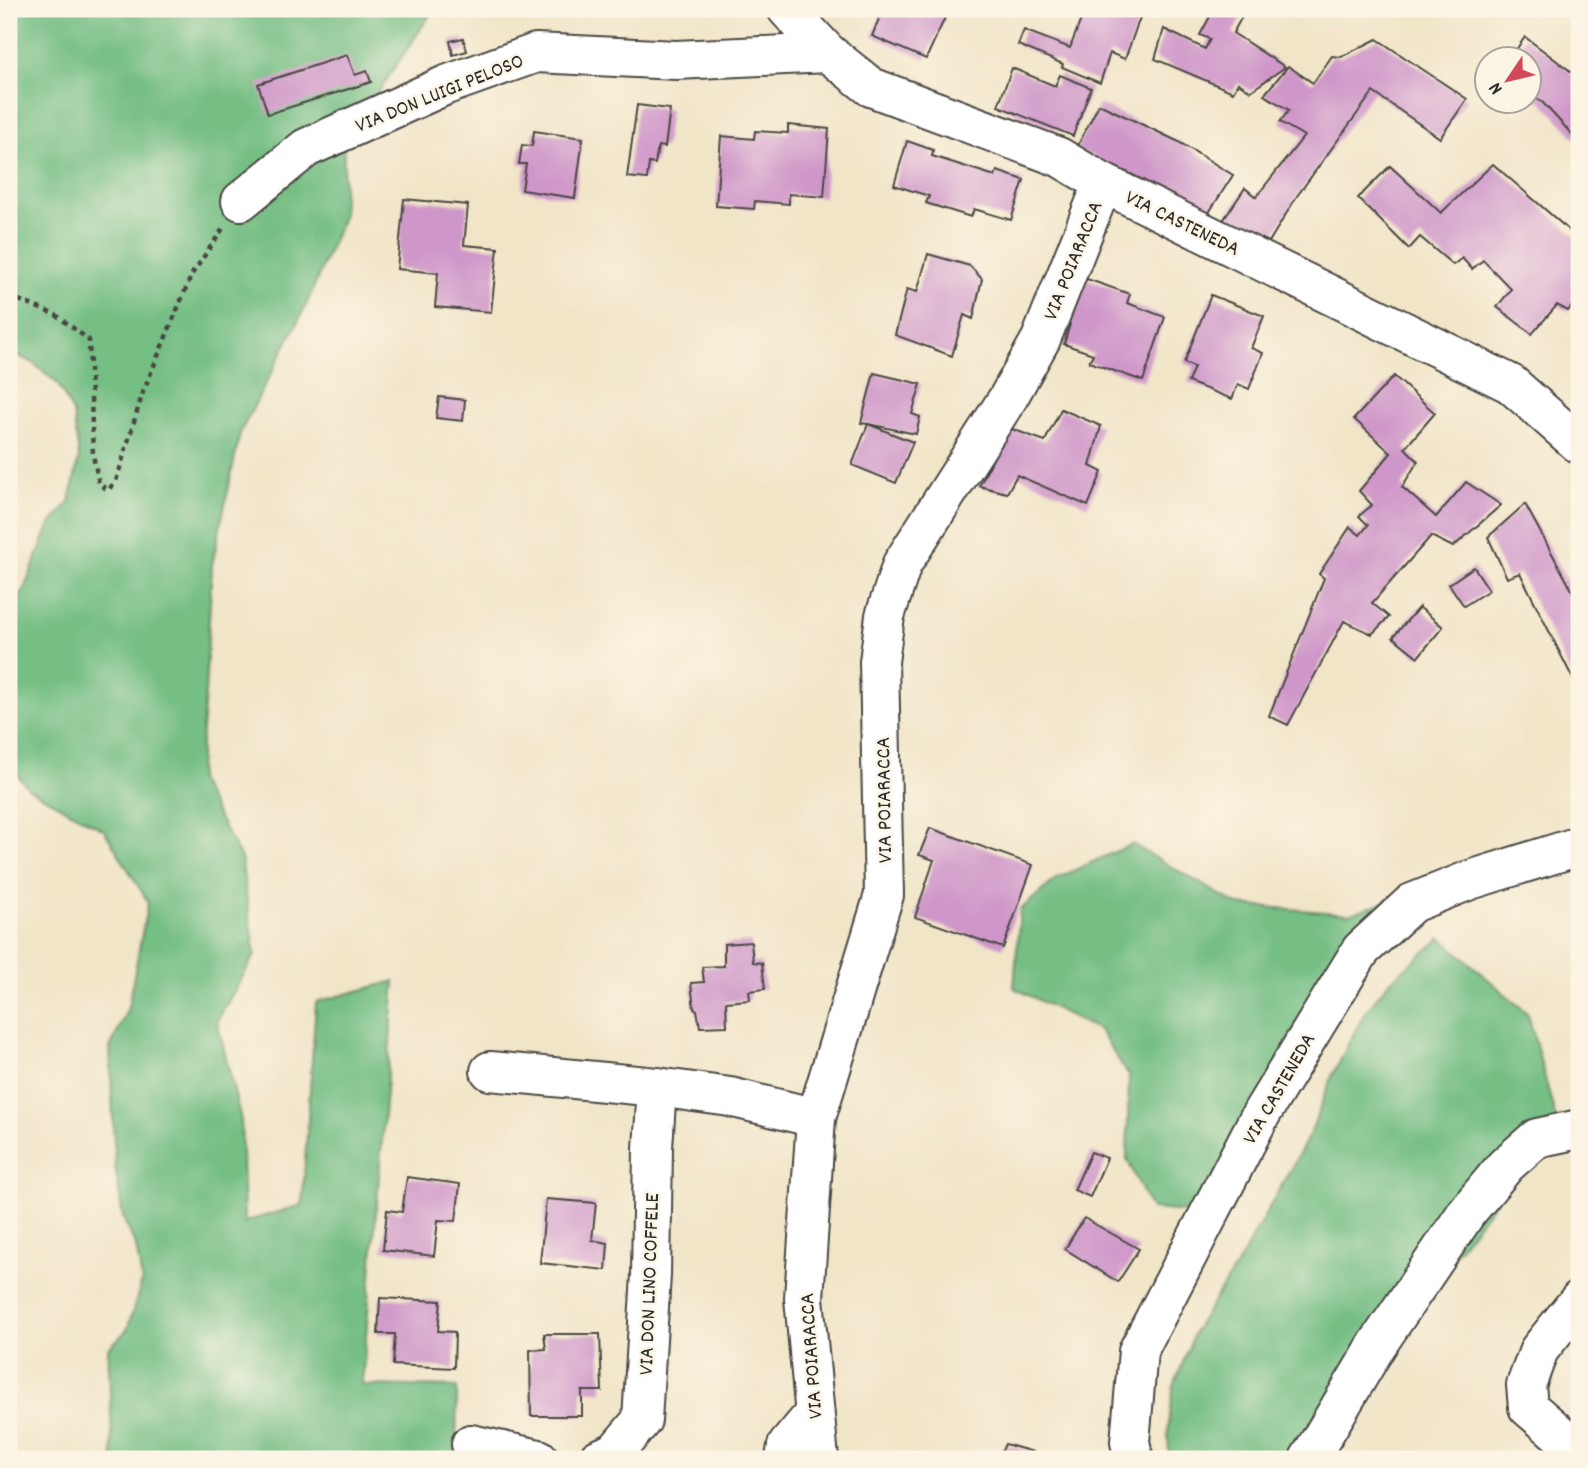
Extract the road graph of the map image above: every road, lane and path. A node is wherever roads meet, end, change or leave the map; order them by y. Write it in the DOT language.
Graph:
graph roads {
  1 [pos="787,9"];
  2 [pos="828,53"];
  3 [pos="1103,183"];
  4 [pos="241,201"];
  5 [pos="9,296"];
  6 [pos="1579,444"];
  7 [pos="1579,846"];
  8 [pos="490,1071"];
  9 [pos="657,1087"];
  10 [pos="816,1118"];
  11 [pos="1579,1129"];
  12 [pos="1579,1300"];
  13 [pos="813,1415"];
  14 [pos="471,1444"];
  15 [pos="1579,1451"];
  16 [pos="539,1459"];
  17 [pos="598,1459"];
  18 [pos="785,1459"];
  19 [pos="818,1459"];
  20 [pos="1134,1459"];
  21 [pos="1309,1459"];
  1 -- 2 [label="street, VIA CASTENEDA"];
  2 -- 3 [label="street, VIA CASTENEDA"];
  2 -- 4 [label="street, VIA DON LUIGI PELOSO"];
  3 -- 6 [label="street, VIA CASTENEDA"];
  3 -- 10 [label="street, VIA POIARACCA"];
  4 -- 5 [label="path"];
  7 -- 20 [label="street, VIA CASTENEDA"];
  8 -- 9 [label="street"];
  9 -- 10 [label="street"];
  9 -- 17 [label="street, VIA DON LINO COFFELE"];
  10 -- 13 [label="street, VIA POIARACCA"];
  11 -- 21 [label="street"];
  12 -- 15 [label="street"];
  13 -- 18 [label="street"];
  13 -- 19 [label="street, VIA POIARACCA"];
  14 -- 16 [label="street"];
}
